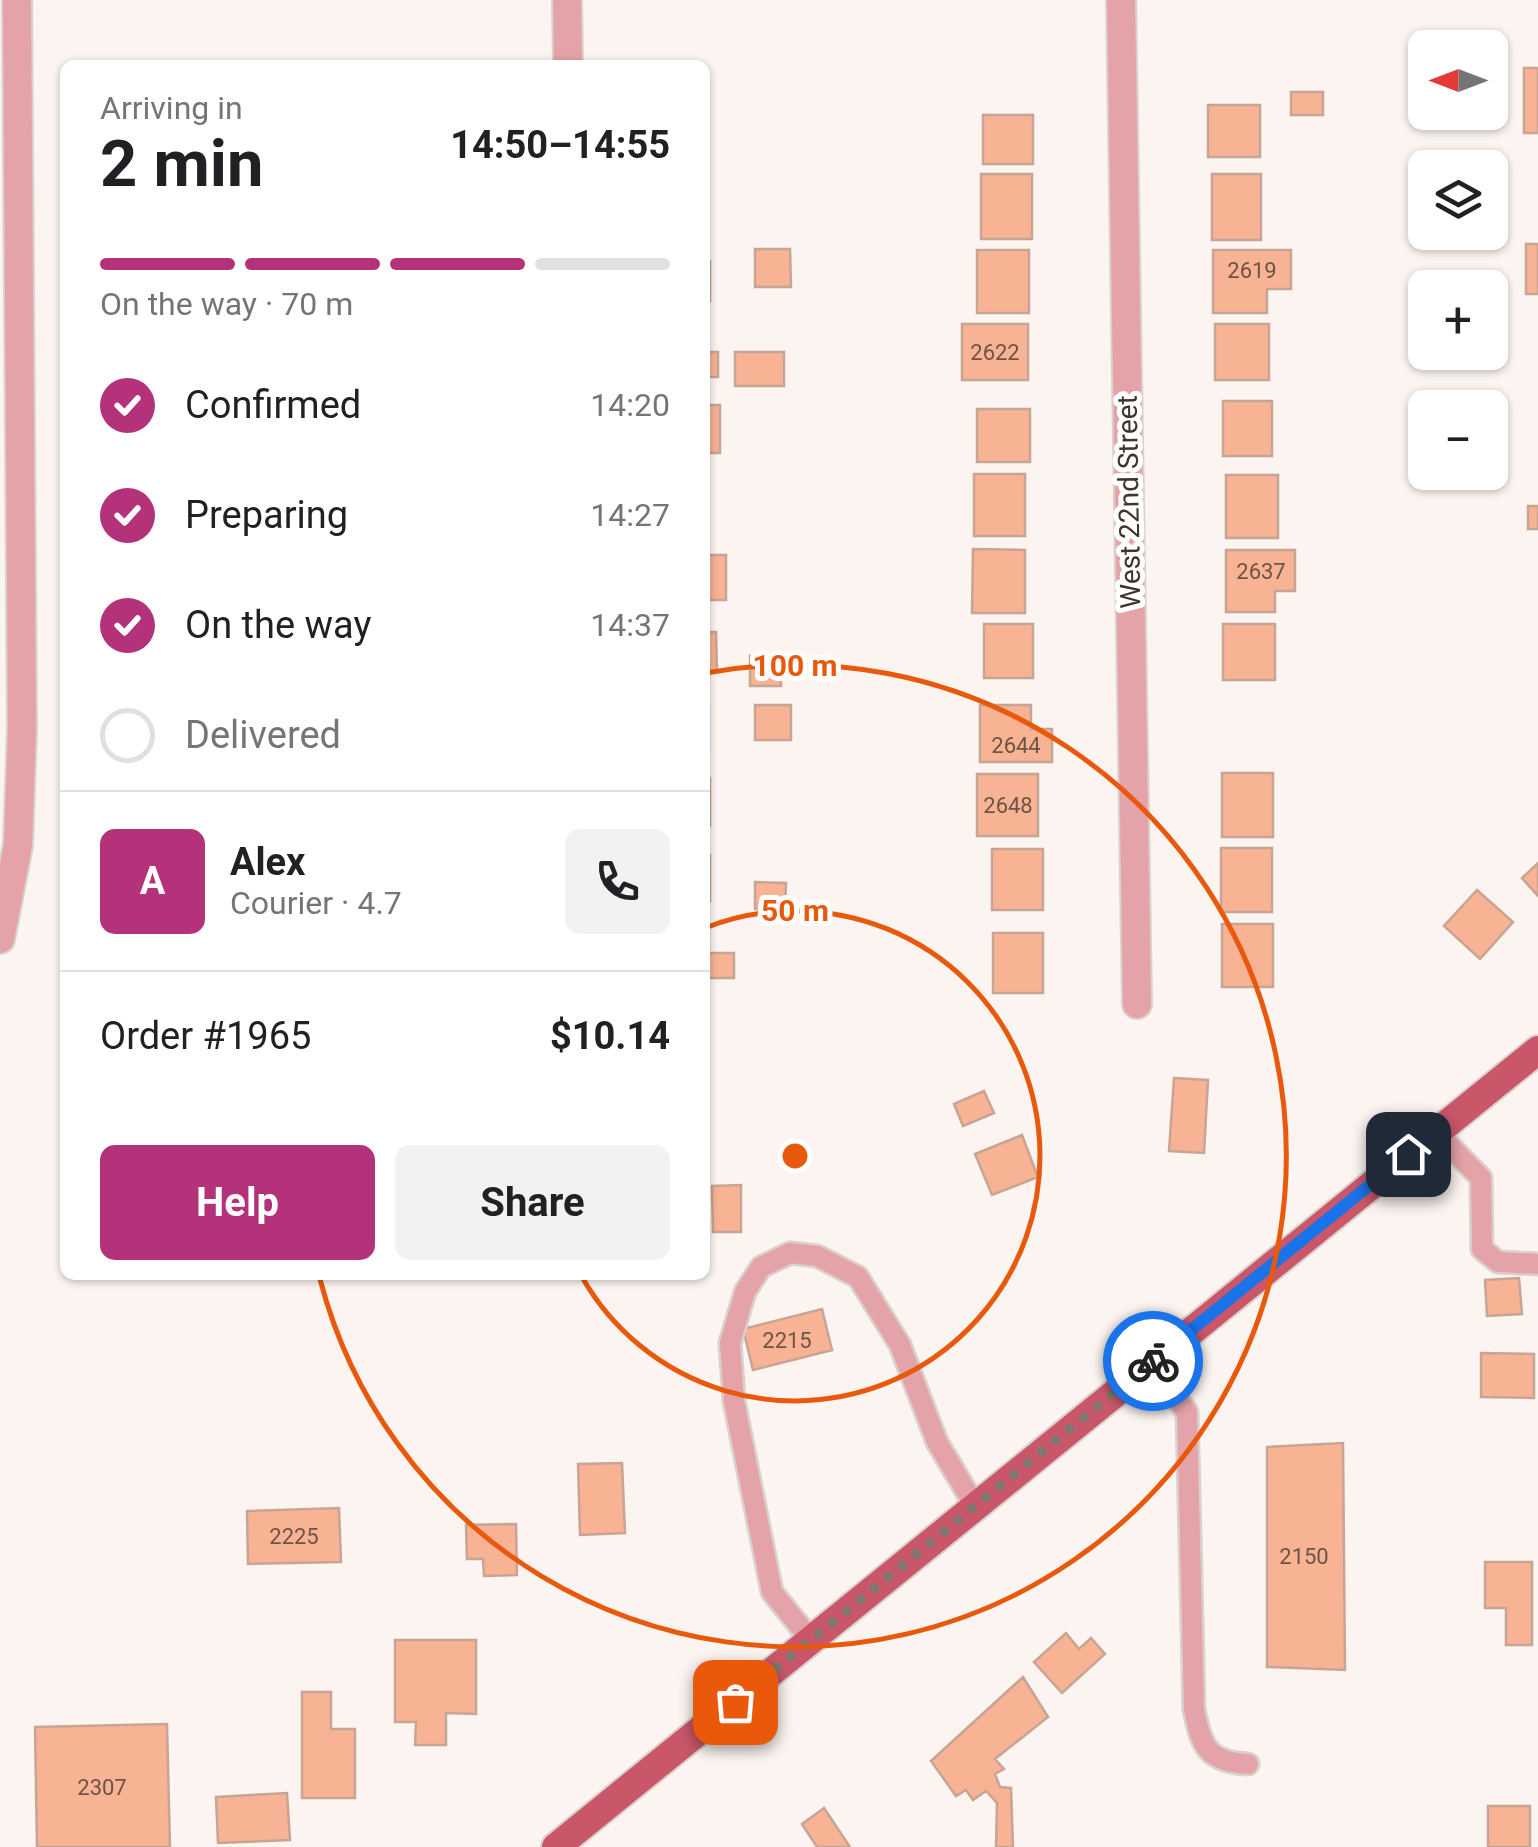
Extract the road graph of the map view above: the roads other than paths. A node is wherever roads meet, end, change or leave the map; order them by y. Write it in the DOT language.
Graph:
graph roads {
  1 [pos="17,0"];
  2 [pos="567,0"];
  3 [pos="1120,0"];
  4 [pos="568,60"];
  5 [pos="0,939"];
  6 [pos="1136,1004"];
  7 [pos="1538,1050"];
  8 [pos="1436,1132"];
  9 [pos="1538,1264"];
  10 [pos="1150,1364"];
  11 [pos="975,1506"];
  12 [pos="811,1640"];
  13 [pos="1248,1764"];
  14 [pos="556,1847"];
  1 -- 5 [label="street"];
  2 -- 4 [label="street"];
  3 -- 6 [label="street, West 22nd Street"];
  7 -- 8 [label="main road"];
  8 -- 9 [label="lane"];
  8 -- 10 [label="main road"];
  10 -- 11 [label="main road"];
  10 -- 13 [label="lane"];
  11 -- 12 [label="main road"];
  11 -- 12 [label="lane"];
  12 -- 14 [label="main road"];
}
